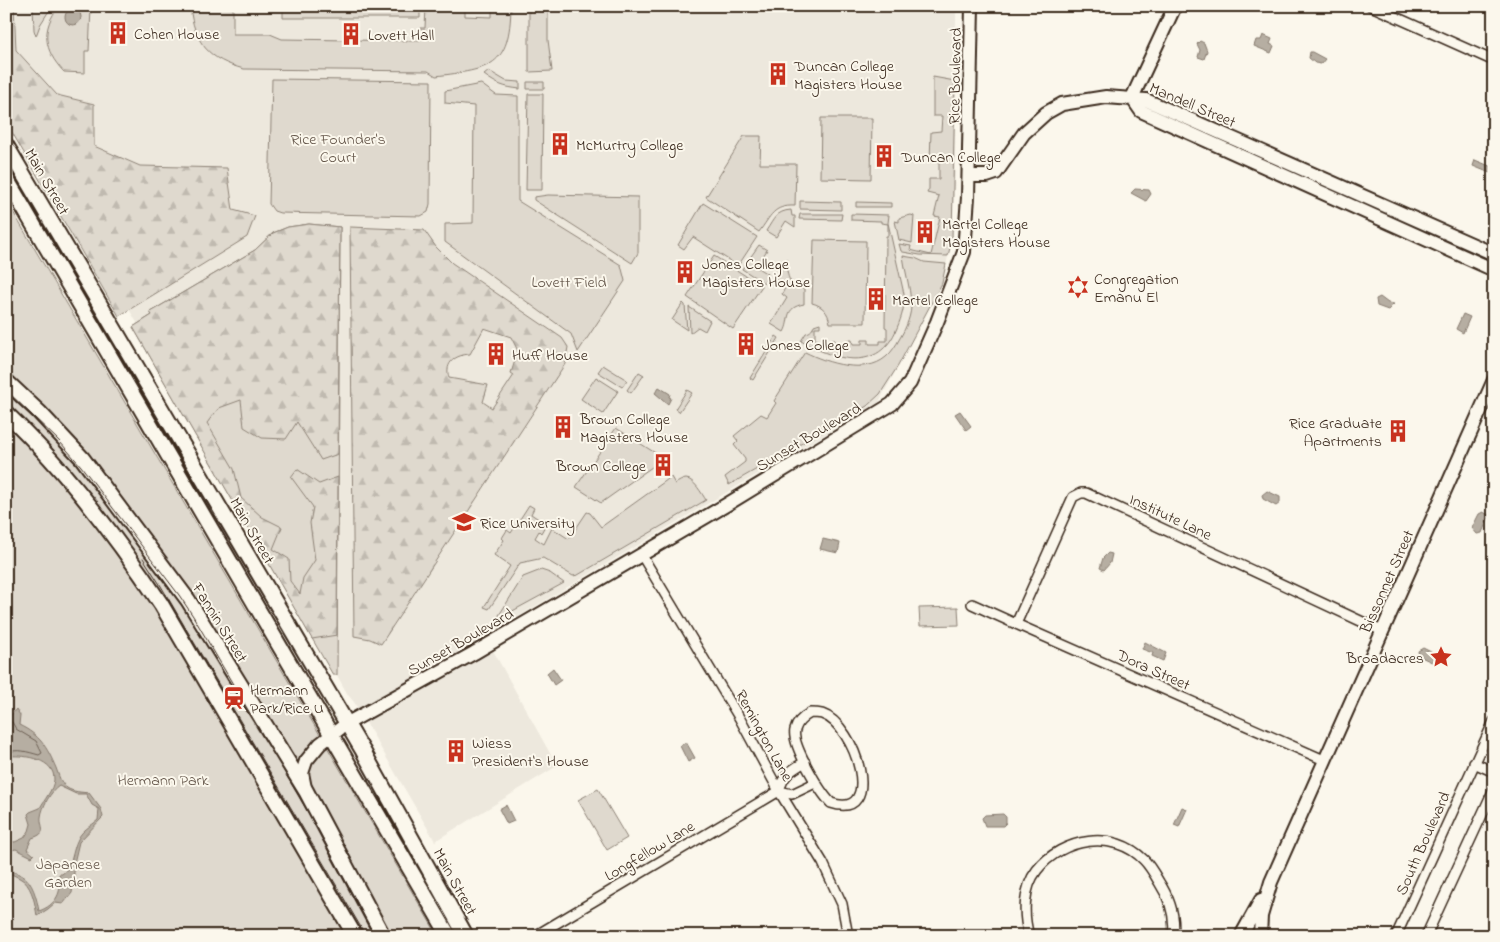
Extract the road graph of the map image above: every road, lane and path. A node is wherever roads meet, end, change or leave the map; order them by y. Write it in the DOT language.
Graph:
graph roads {
  1 [pos="972,6"];
  2 [pos="1175,6"];
  3 [pos="1371,6"];
  4 [pos="1494,61"];
  5 [pos="1132,98"];
  6 [pos="6,145"];
  7 [pos="1280,166"];
  8 [pos="969,176"];
  9 [pos="6,178"];
  10 [pos="1494,254"];
  11 [pos="1494,270"];
  12 [pos="1494,380"];
  13 [pos="6,381"];
  14 [pos="6,413"];
  15 [pos="641,554"];
  16 [pos="972,604"];
  17 [pos="1016,624"];
  18 [pos="1382,630"];
  19 [pos="1494,721"];
  20 [pos="346,724"];
  21 [pos="332,733"];
  22 [pos="1324,760"];
  23 [pos="805,762"];
  24 [pos="1474,763"];
  25 [pos="1494,772"];
  26 [pos="815,783"];
  27 [pos="306,790"];
  28 [pos="1494,790"];
  29 [pos="779,791"];
  30 [pos="1271,882"];
  31 [pos="355,936"];
  32 [pos="383,936"];
  33 [pos="449,936"];
  34 [pos="466,936"];
  35 [pos="534,936"];
  36 [pos="848,936"];
  37 [pos="1029,936"];
  38 [pos="1173,936"];
  39 [pos="1241,936"];
  40 [pos="1260,936"];
  41 [pos="1396,936"];
  42 [pos="1426,936"];
  1 -- 8 [label="main road, Rice Boulevard"];
  2 -- 5 [label="main road"];
  3 -- 4 [label="street"];
  5 -- 7 [label="main road, Mandell Street"];
  5 -- 8 [label="main road"];
  6 -- 20 [label="main road, Main Street"];
  7 -- 10 [label="main road, Mandell Street"];
  7 -- 11 [label="main road, Mandell Street"];
  8 -- 15 [label="main road, Sunset Boulevard"];
  9 -- 21 [label="main road, Main Street"];
  12 -- 18 [label="main road, Bissonnet Street"];
  13 -- 27 [label="main road, Fannin Street"];
  14 -- 31 [label="main road"];
  15 -- 20 [label="main road, Sunset Boulevard"];
  15 -- 29 [label="street, Remington Lane"];
  16 -- 17 [label="street, Dora Street"];
  17 -- 18 [label="street, Institute Lane"];
  17 -- 22 [label="street, Dora Street"];
  18 -- 22 [label="main road, Bissonnet Street"];
  19 -- 24 [label="street, South Boulevard"];
  20 -- 21 [label="main road, Sunset Boulevard"];
  20 -- 34 [label="main road, Main Street"];
  21 -- 27 [label="main road, Sunset Boulevard"];
  21 -- 33 [label="main road, Main Street"];
  22 -- 30 [label="main road, Bissonnet Street"];
  23 -- 26 [label="street"];
  23 -- 26 [label="street"];
  23 -- 29 [label="street"];
  24 -- 25 [label="street"];
  24 -- 41 [label="street, South Boulevard"];
  26 -- 29 [label="street"];
  27 -- 32 [label="main road, Fannin Street"];
  28 -- 42 [label="street"];
  29 -- 35 [label="street, Longfellow Lane"];
  29 -- 36 [label="street, Remington Lane"];
  30 -- 39 [label="main road"];
  30 -- 40 [label="main road, Bissonnet Street"];
  37 -- 38 [label="street"];
}
